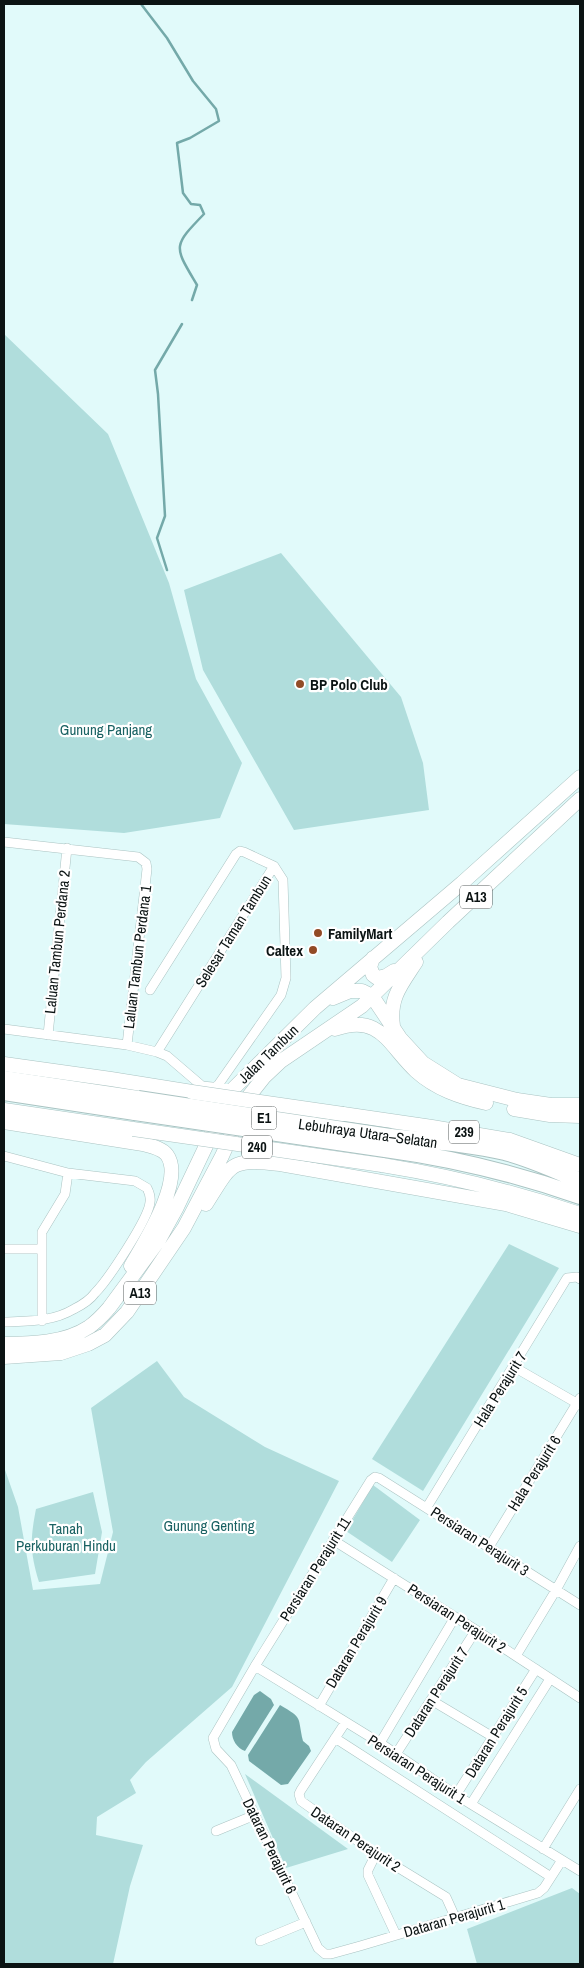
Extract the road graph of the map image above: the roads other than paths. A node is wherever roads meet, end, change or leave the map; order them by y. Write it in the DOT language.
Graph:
graph roads {
  1 [pos="580,777"];
  2 [pos="580,788"];
  3 [pos="580,799"];
  4 [pos="534,818"];
  5 [pos="4,842"];
  6 [pos="67,848"];
  7 [pos="274,866"];
  8 [pos="448,922"];
  9 [pos="373,958"];
  10 [pos="406,965"];
  11 [pos="150,990"];
  12 [pos="372,996"];
  13 [pos="316,1008"];
  14 [pos="393,1028"];
  15 [pos="4,1029"];
  16 [pos="320,1034"];
  17 [pos="48,1035"];
  18 [pos="127,1045"];
  19 [pos="156,1052"];
  20 [pos="4,1064"];
  21 [pos="4,1079"];
  22 [pos="216,1088"];
  23 [pos="233,1089"];
  24 [pos="4,1092"];
  25 [pos="580,1105"];
  26 [pos="137,1106"];
  27 [pos="4,1110"];
  28 [pos="580,1116"];
  29 [pos="4,1122"];
  30 [pos="510,1140"];
  31 [pos="386,1150"];
  32 [pos="4,1156"];
  33 [pos="580,1157"];
  34 [pos="580,1165"];
  35 [pos="68,1173"];
  36 [pos="580,1181"];
  37 [pos="580,1196"];
  38 [pos="580,1214"];
  39 [pos="580,1226"];
  40 [pos="184,1228"];
  41 [pos="4,1249"];
  42 [pos="42,1249"];
  43 [pos="578,1278"];
  44 [pos="110,1308"];
  45 [pos="42,1321"];
  46 [pos="4,1322"];
  47 [pos="4,1344"];
  48 [pos="4,1356"];
  49 [pos="514,1368"];
  50 [pos="579,1402"];
  51 [pos="380,1478"];
  52 [pos="427,1507"];
  53 [pos="333,1540"];
  54 [pos="580,1546"];
  55 [pos="489,1547"];
  56 [pos="394,1578"];
  57 [pos="556,1590"];
  58 [pos="580,1605"];
  59 [pos="455,1617"];
  60 [pos="476,1630"];
  61 [pos="516,1656"];
  62 [pos="255,1666"];
  63 [pos="536,1669"];
  64 [pos="550,1679"];
  65 [pos="580,1698"];
  66 [pos="431,1700"];
  67 [pos="319,1706"];
  68 [pos="345,1723"];
  69 [pos="214,1734"];
  70 [pos="493,1737"];
  71 [pos="335,1738"];
  72 [pos="380,1743"];
  73 [pos="396,1754"];
  74 [pos="580,1788"];
  75 [pos="456,1795"];
  76 [pos="471,1804"];
  77 [pos="255,1815"];
  78 [pos="216,1831"];
  79 [pos="543,1849"];
  80 [pos="376,1854"];
  81 [pos="562,1860"];
  82 [pos="580,1871"];
  83 [pos="551,1877"];
  84 [pos="455,1917"];
  85 [pos="306,1922"];
  86 [pos="396,1935"];
  87 [pos="260,1941"];
  88 [pos="331,1954"];
  1 -- 4 [label="main road, Jalan Tambun / A13"];
  2 -- 4 [label="main road"];
  3 -- 8 [label="main road, Jalan Tambun / A13"];
  4 -- 9 [label="main road, Jalan Tambun / A13"];
  5 -- 6 [label="street"];
  6 -- 17 [label="street, Laluan Tambun Perdana 2"];
  6 -- 18 [label="street, Laluan Tambun Perdana 1"];
  7 -- 11 [label="street"];
  7 -- 19 [label="street, Selesar Taman Tambun"];
  7 -- 22 [label="street, Selesar Taman Tambun"];
  8 -- 10 [label="main road, Jalan Tambun / A13"];
  8 -- 14 [label="main road"];
  9 -- 10 [label="main road"];
  9 -- 13 [label="main road, Jalan Tambun / A13"];
  10 -- 12 [label="main road, Jalan Tambun / A13"];
  12 -- 13 [label="main road"];
  12 -- 14 [label="main road"];
  12 -- 16 [label="main road, Jalan Tambun / A13"];
  13 -- 23 [label="main road, Jalan Tambun / A13"];
  14 -- 25 [label="main road"];
  15 -- 17 [label="street, Laluan Tambun Perdana 1"];
  16 -- 28 [label="main road"];
  16 -- 40 [label="main road, Jalan Tambun / A13"];
  17 -- 18 [label="street, Laluan Tambun Perdana 1"];
  18 -- 19 [label="street, Laluan Tambun Perdana 1"];
  19 -- 22 [label="street, Laluan Tambun Perdana 1"];
  20 -- 30 [label="main road, 239, bridge"];
  21 -- 26 [label="highway, Lebuhraya Utara–Selatan / E1"];
  22 -- 23 [label="street, Laluan Tambun Perdana 1"];
  23 -- 44 [label="main road, Jalan Tambun / A13"];
  24 -- 26 [label="highway, Lebuhraya Utara–Selatan / E1"];
  26 -- 31 [label="highway, Lebuhraya Utara–Selatan / E1, bridge"];
  27 -- 31 [label="main road, 240, bridge"];
  29 -- 44 [label="main road"];
  30 -- 33 [label="main road"];
  30 -- 34 [label="main road, 239"];
  31 -- 36 [label="highway, Lebuhraya Utara–Selatan / E1"];
  31 -- 37 [label="highway, Lebuhraya Utara–Selatan / E1"];
  31 -- 38 [label="main road, 240"];
  32 -- 35 [label="street"];
  35 -- 42 [label="street"];
  35 -- 45 [label="street"];
  39 -- 40 [label="main road"];
  40 -- 48 [label="main road, Jalan Tambun / A13"];
  41 -- 42 [label="street"];
  42 -- 45 [label="street"];
  43 -- 49 [label="street, Hala Perajurit 7"];
  44 -- 47 [label="main road, Jalan Tambun / A13"];
  45 -- 46 [label="street"];
  49 -- 50 [label="street"];
  49 -- 52 [label="street, Hala Perajurit 7"];
  50 -- 55 [label="street, Hala Perajurit 6"];
  51 -- 52 [label="street, Persiaran Perajurit 3"];
  51 -- 53 [label="street, Persiaran Perajurit 11"];
  52 -- 55 [label="street, Persiaran Perajurit 3"];
  53 -- 56 [label="street, Persiaran Perajurit 2"];
  53 -- 62 [label="street, Persiaran Perajurit 11"];
  54 -- 57 [label="street"];
  55 -- 57 [label="street, Persiaran Perajurit 3"];
  56 -- 59 [label="street, Persiaran Perajurit 2"];
  56 -- 67 [label="street, Dataran Perajurit 9"];
  57 -- 58 [label="street, Persiaran Perajurit 3"];
  57 -- 61 [label="street"];
  59 -- 60 [label="street, Persiaran Perajurit 2"];
  59 -- 72 [label="street, Dataran Perajurit 7"];
  60 -- 61 [label="street, Persiaran Perajurit 2"];
  60 -- 66 [label="street, Dataran Perajurit 7"];
  61 -- 63 [label="street, Persiaran Perajurit 2"];
  62 -- 67 [label="street, Persiaran Perajurit 1"];
  62 -- 69 [label="street, Persiaran Perajurit 11"];
  63 -- 64 [label="street, Persiaran Perajurit 2"];
  63 -- 70 [label="street, Dataran Perajurit 5"];
  64 -- 65 [label="street, Persiaran Perajurit 2"];
  64 -- 76 [label="street, Dataran Perajurit 5"];
  66 -- 70 [label="street"];
  66 -- 73 [label="street, Dataran Perajurit 7"];
  67 -- 68 [label="street, Persiaran Perajurit 1"];
  68 -- 71 [label="street, Dataran Perajurit 2"];
  68 -- 72 [label="street, Persiaran Perajurit 1"];
  69 -- 77 [label="street, Dataran Perajurit 6"];
  70 -- 75 [label="street, Dataran Perajurit 5"];
  71 -- 80 [label="street, Dataran Perajurit 2"];
  71 -- 83 [label="street, Persiaran Perajurit 1"];
  72 -- 73 [label="street, Persiaran Perajurit 1"];
  73 -- 75 [label="street, Persiaran Perajurit 1"];
  74 -- 79 [label="street"];
  75 -- 76 [label="street, Persiaran Perajurit 1"];
  76 -- 79 [label="street, Persiaran Perajurit 1"];
  77 -- 78 [label="street"];
  77 -- 85 [label="street, Dataran Perajurit 6"];
  79 -- 81 [label="street, Persiaran Perajurit 1"];
  80 -- 84 [label="street, Dataran Perajurit 2"];
  80 -- 86 [label="street"];
  81 -- 82 [label="street, Persiaran Perajurit 1"];
  81 -- 83 [label="street, Dataran Perajurit 1"];
  83 -- 84 [label="street, Dataran Perajurit 1"];
  84 -- 86 [label="street, Dataran Perajurit 1"];
  85 -- 87 [label="street"];
  85 -- 88 [label="street, Dataran Perajurit 6"];
  86 -- 88 [label="street, Dataran Perajurit 1"];
}
